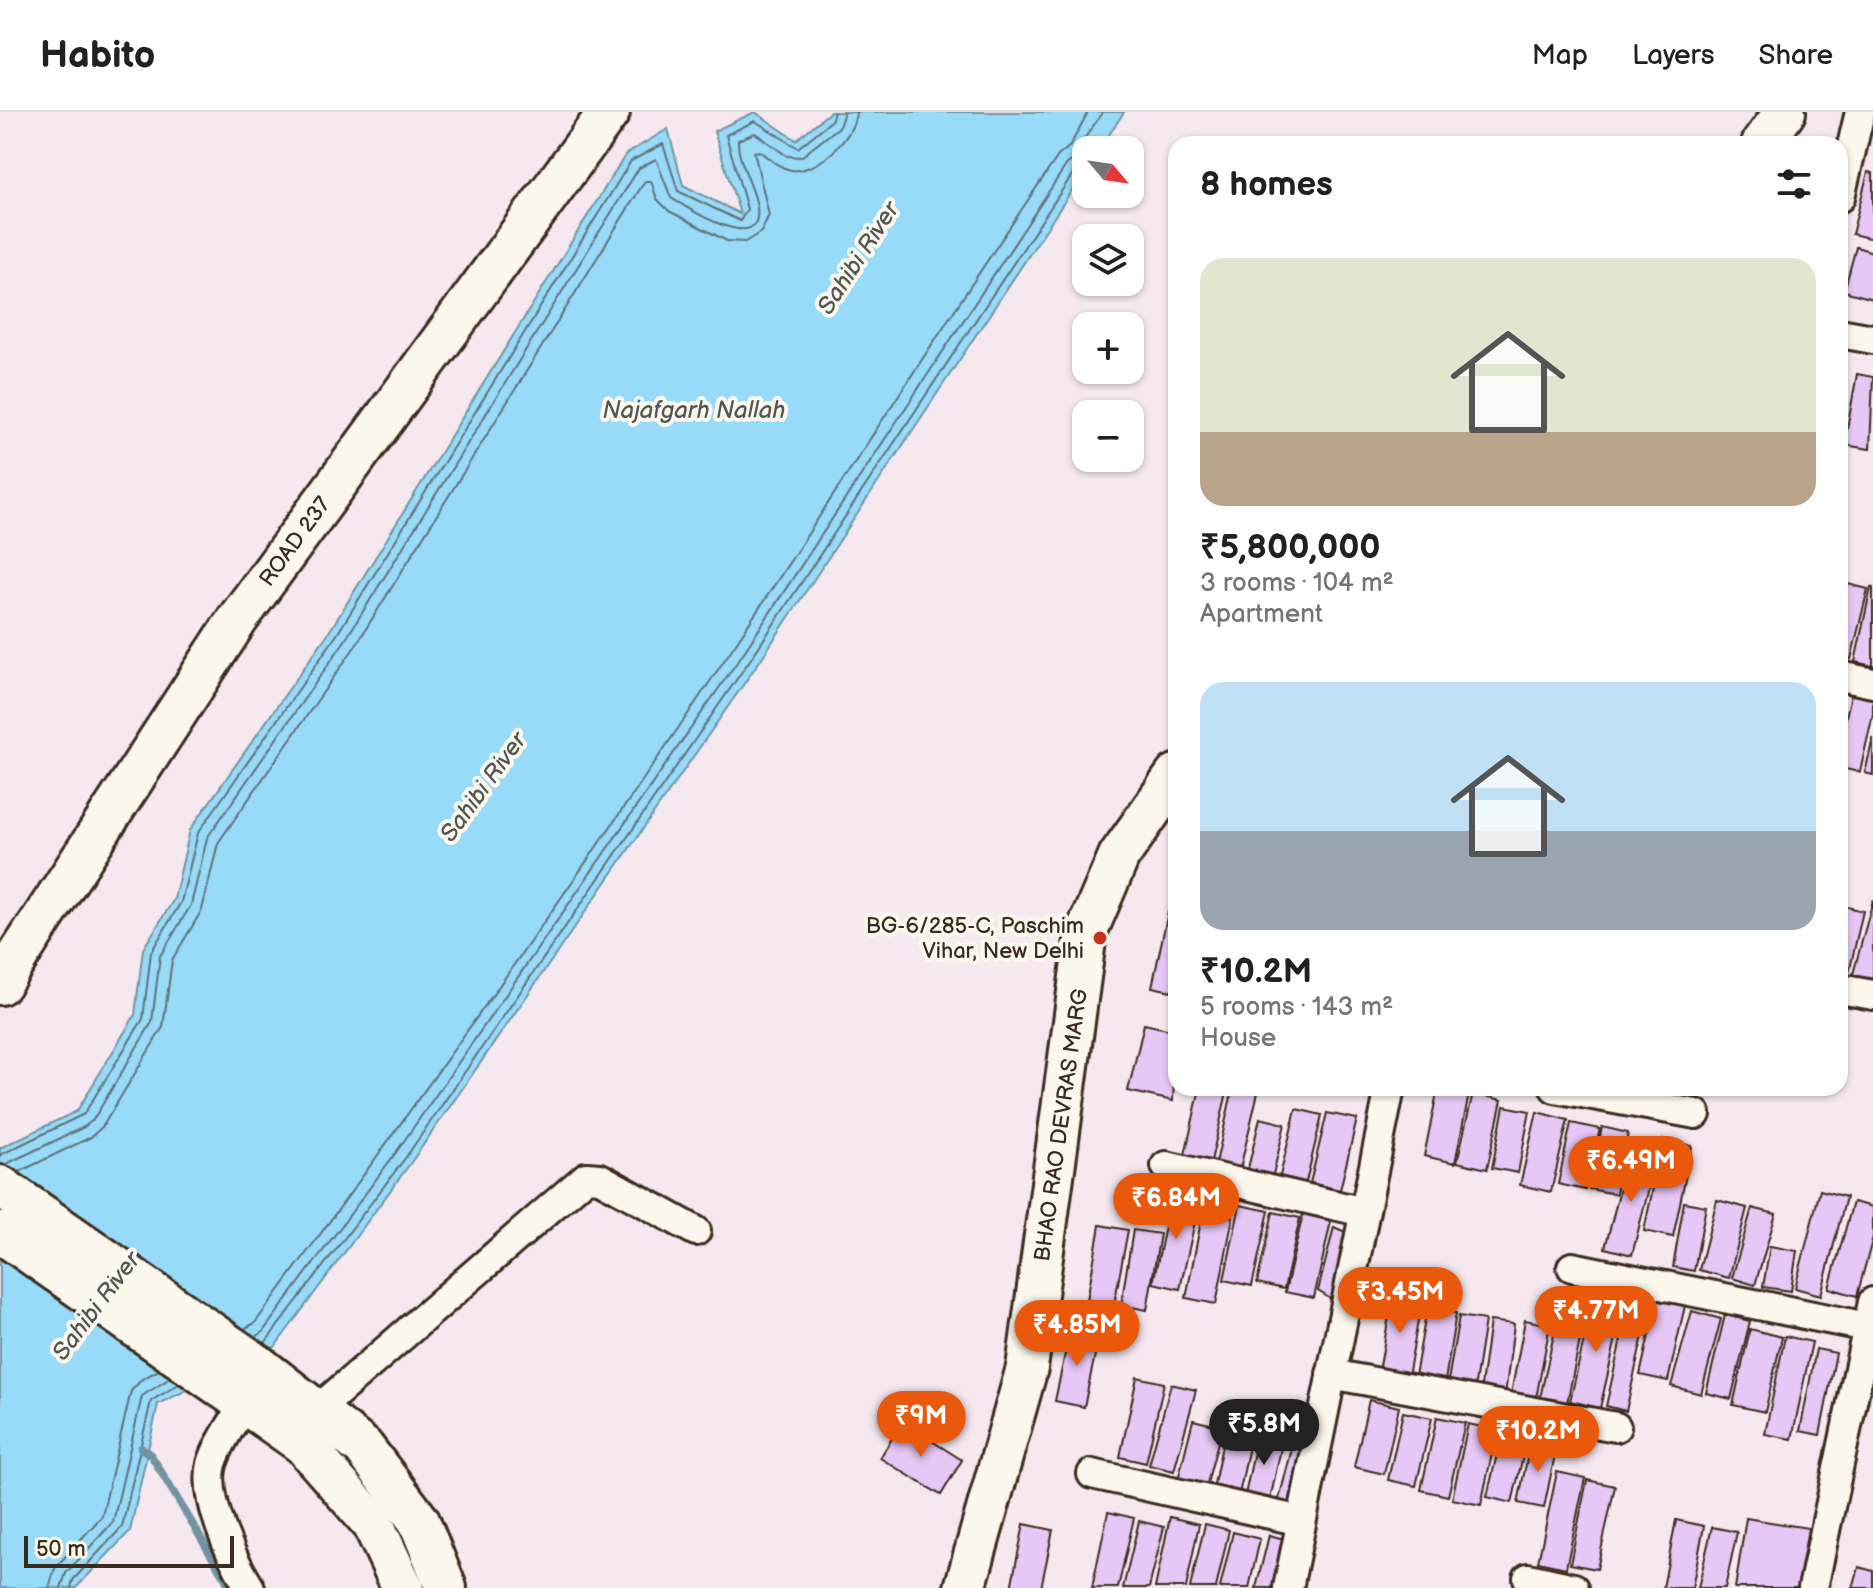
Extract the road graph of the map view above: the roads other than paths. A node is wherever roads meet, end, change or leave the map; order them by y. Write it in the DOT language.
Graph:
graph roads {
  1 [pos="609,112"];
  2 [pos="1785,112"];
  3 [pos="1860,112"];
  4 [pos="1768,136"];
  5 [pos="1862,154"];
  6 [pos="1848,181"];
  7 [pos="1848,334"];
  8 [pos="1873,339"];
  9 [pos="1848,678"];
  10 [pos="1873,683"];
  11 [pos="1168,786"];
  12 [pos="0,984"];
  13 [pos="1848,990"];
  14 [pos="1873,995"];
  15 [pos="1388,1096"];
  16 [pos="1598,1096"];
  17 [pos="1696,1114"];
  18 [pos="1166,1166"];
  19 [pos="0,1186"];
  20 [pos="1364,1212"];
  21 [pos="696,1231"];
  22 [pos="0,1232"];
  23 [pos="1572,1267"];
  24 [pos="1870,1315"];
  25 [pos="1331,1374"];
  26 [pos="251,1388"];
  27 [pos="316,1411"];
  28 [pos="1616,1427"];
  29 [pos="1092,1474"];
  30 [pos="1301,1521"];
  31 [pos="1528,1578"];
  32 [pos="250,1588"];
  33 [pos="403,1588"];
  34 [pos="446,1588"];
  35 [pos="965,1588"];
  36 [pos="1288,1588"];
  37 [pos="1574,1588"];
  38 [pos="1813,1588"];
  1 -- 12 [label="street, ROAD 237"];
  2 -- 4 [label="street"];
  3 -- 5 [label="street"];
  5 -- 6 [label="street"];
  7 -- 8 [label="street"];
  9 -- 10 [label="street"];
  11 -- 35 [label="street, BHAO RAO DEVRAS MARG"];
  13 -- 14 [label="street"];
  15 -- 20 [label="street"];
  16 -- 17 [label="street"];
  18 -- 20 [label="street"];
  19 -- 26 [label="street"];
  20 -- 25 [label="street"];
  21 -- 27 [label="street"];
  22 -- 26 [label="street"];
  23 -- 24 [label="street"];
  24 -- 38 [label="street"];
  25 -- 28 [label="street"];
  25 -- 30 [label="street"];
  26 -- 27 [label="street"];
  26 -- 32 [label="street"];
  26 -- 33 [label="street"];
  27 -- 34 [label="street"];
  29 -- 30 [label="street"];
  30 -- 36 [label="street"];
  31 -- 37 [label="street"];
}
